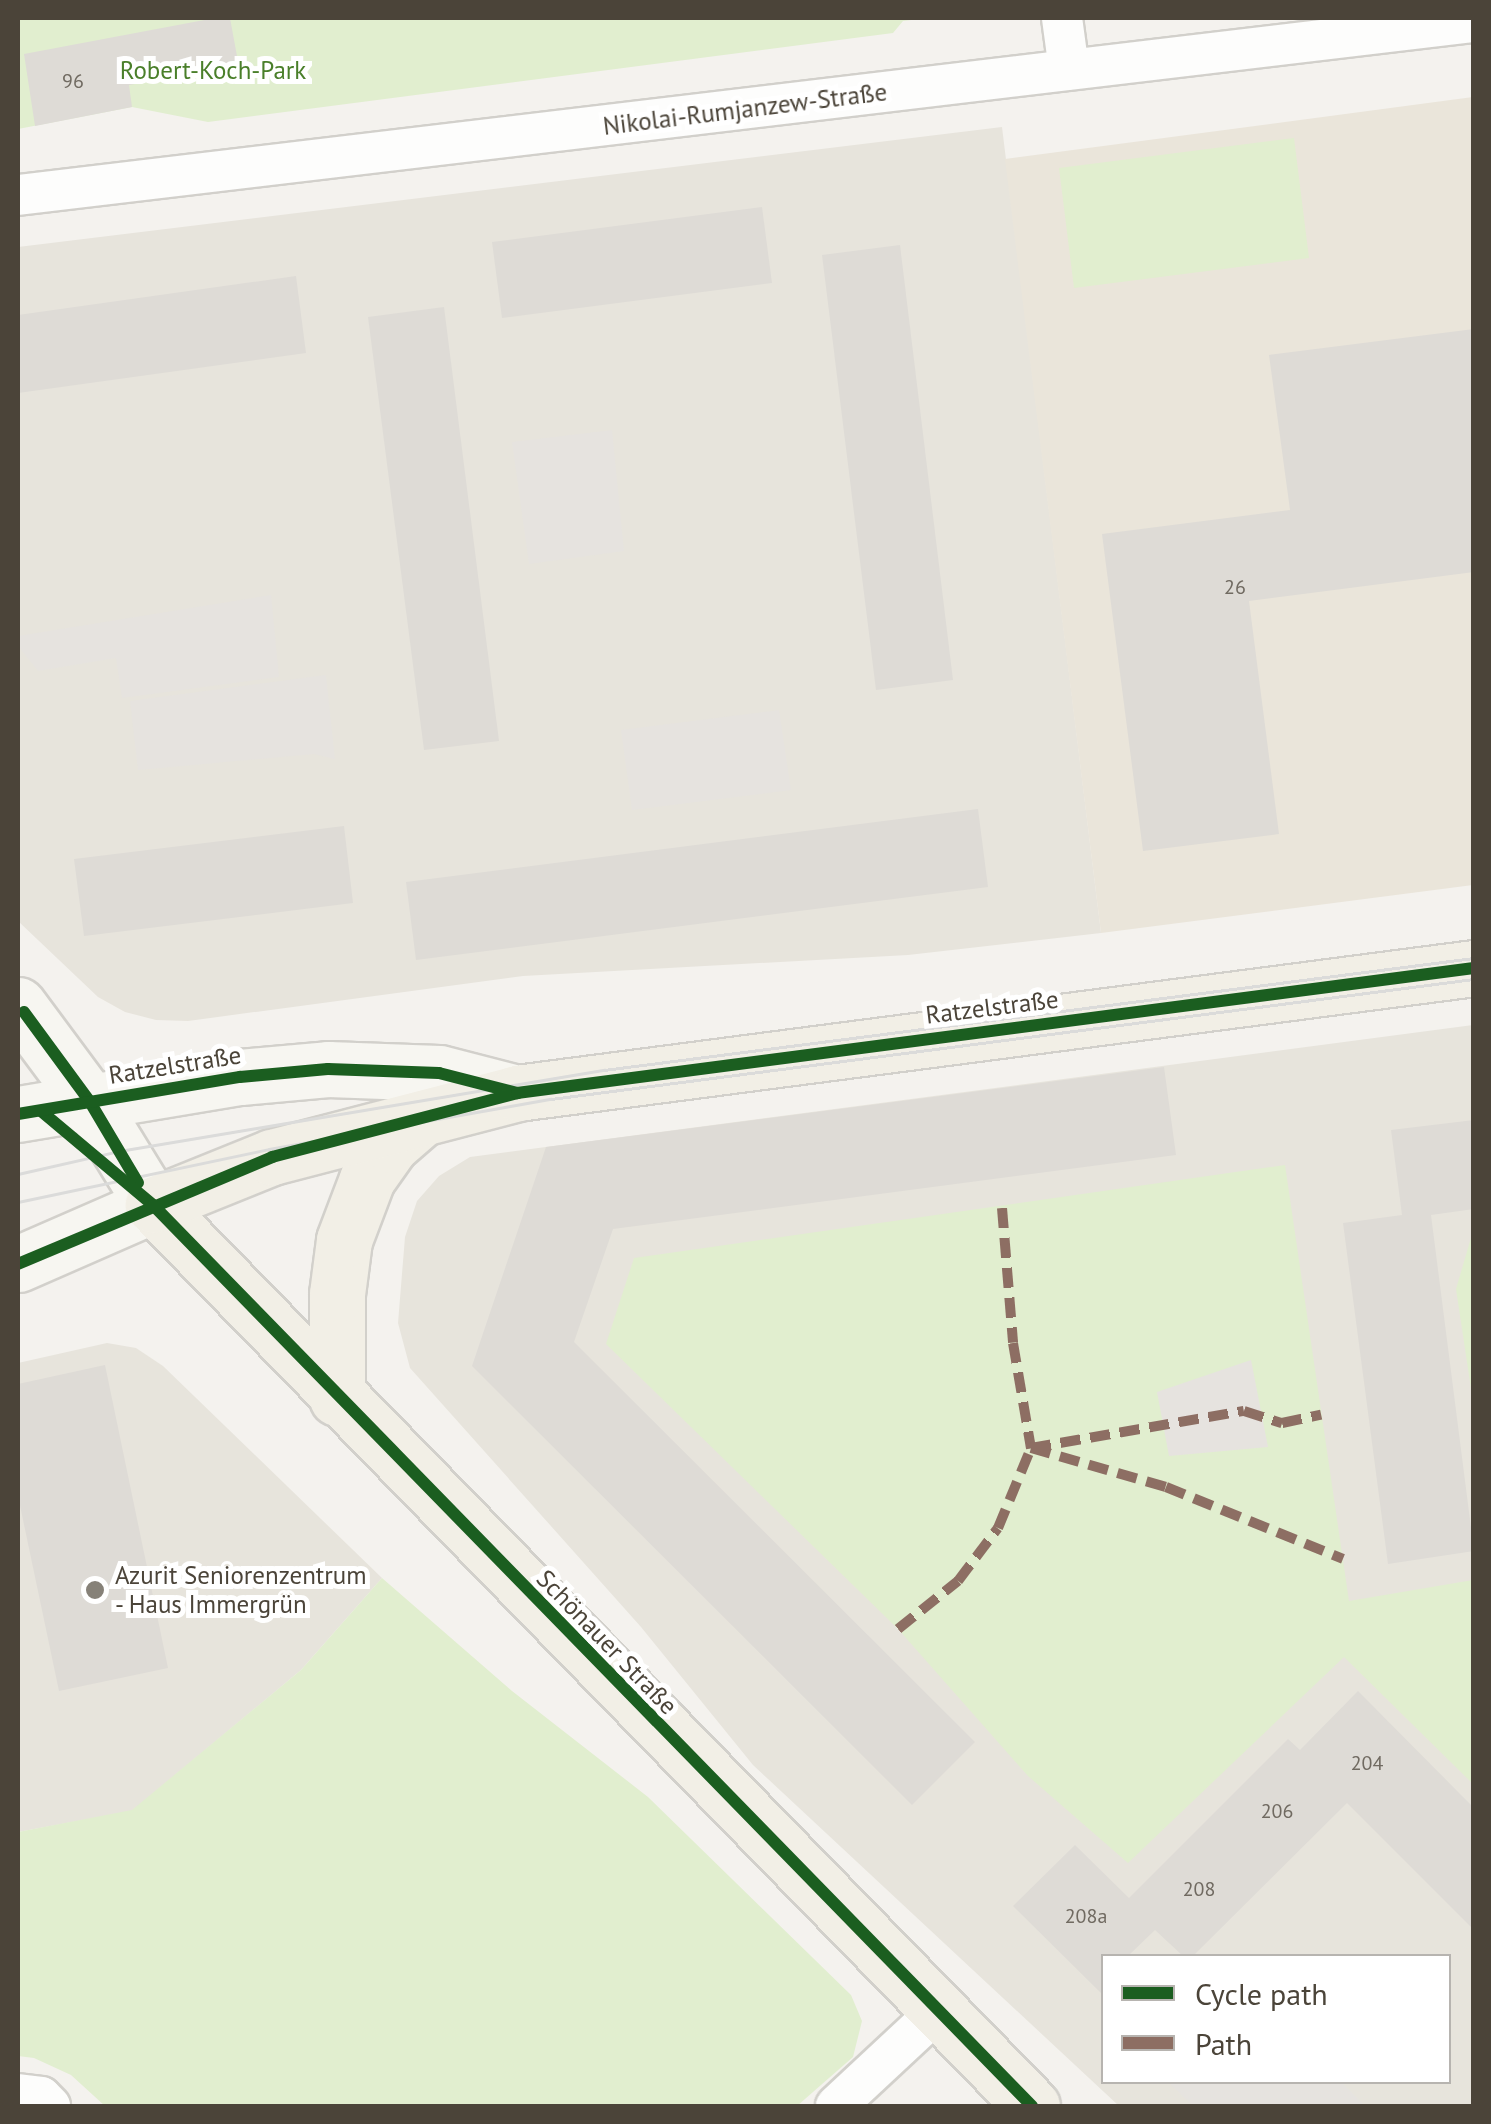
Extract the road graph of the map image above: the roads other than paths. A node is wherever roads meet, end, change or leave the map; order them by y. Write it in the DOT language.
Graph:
graph roads {
  1 [pos="1062,18"];
  2 [pos="1474,22"];
  3 [pos="1069,70"];
  4 [pos="18,196"];
  5 [pos="1474,968"];
  6 [pos="18,1005"];
  7 [pos="517,1094"];
  8 [pos="41,1104"];
  9 [pos="419,1121"];
  10 [pos="153,1205"];
  11 [pos="18,1264"];
  12 [pos="337,1398"];
  13 [pos="938,2011"];
  14 [pos="18,2094"];
  15 [pos="50,2106"];
  16 [pos="836,2106"];
  17 [pos="1032,2106"];
  1 -- 3 [label="street"];
  2 -- 3 [label="street, Nikolai-Rumjanzew-Straße"];
  3 -- 4 [label="street, Nikolai-Rumjanzew-Straße"];
  5 -- 7 [label="main road, Ratzelstraße"];
  6 -- 8 [label="main road, Schönauer Straße"];
  7 -- 8 [label="main road, Ratzelstraße"];
  7 -- 9 [label="main road, Ratzelstraße"];
  8 -- 10 [label="main road, Schönauer Straße"];
  9 -- 10 [label="main road, Ratzelstraße"];
  9 -- 12 [label="main road, Ratzelstraße"];
  10 -- 11 [label="main road, Ratzelstraße"];
  10 -- 12 [label="main road, Schönauer Straße"];
  12 -- 13 [label="main road, Schönauer Straße"];
  13 -- 16 [label="street"];
  13 -- 17 [label="main road, Schönauer Straße"];
  14 -- 15 [label="street"];
}
